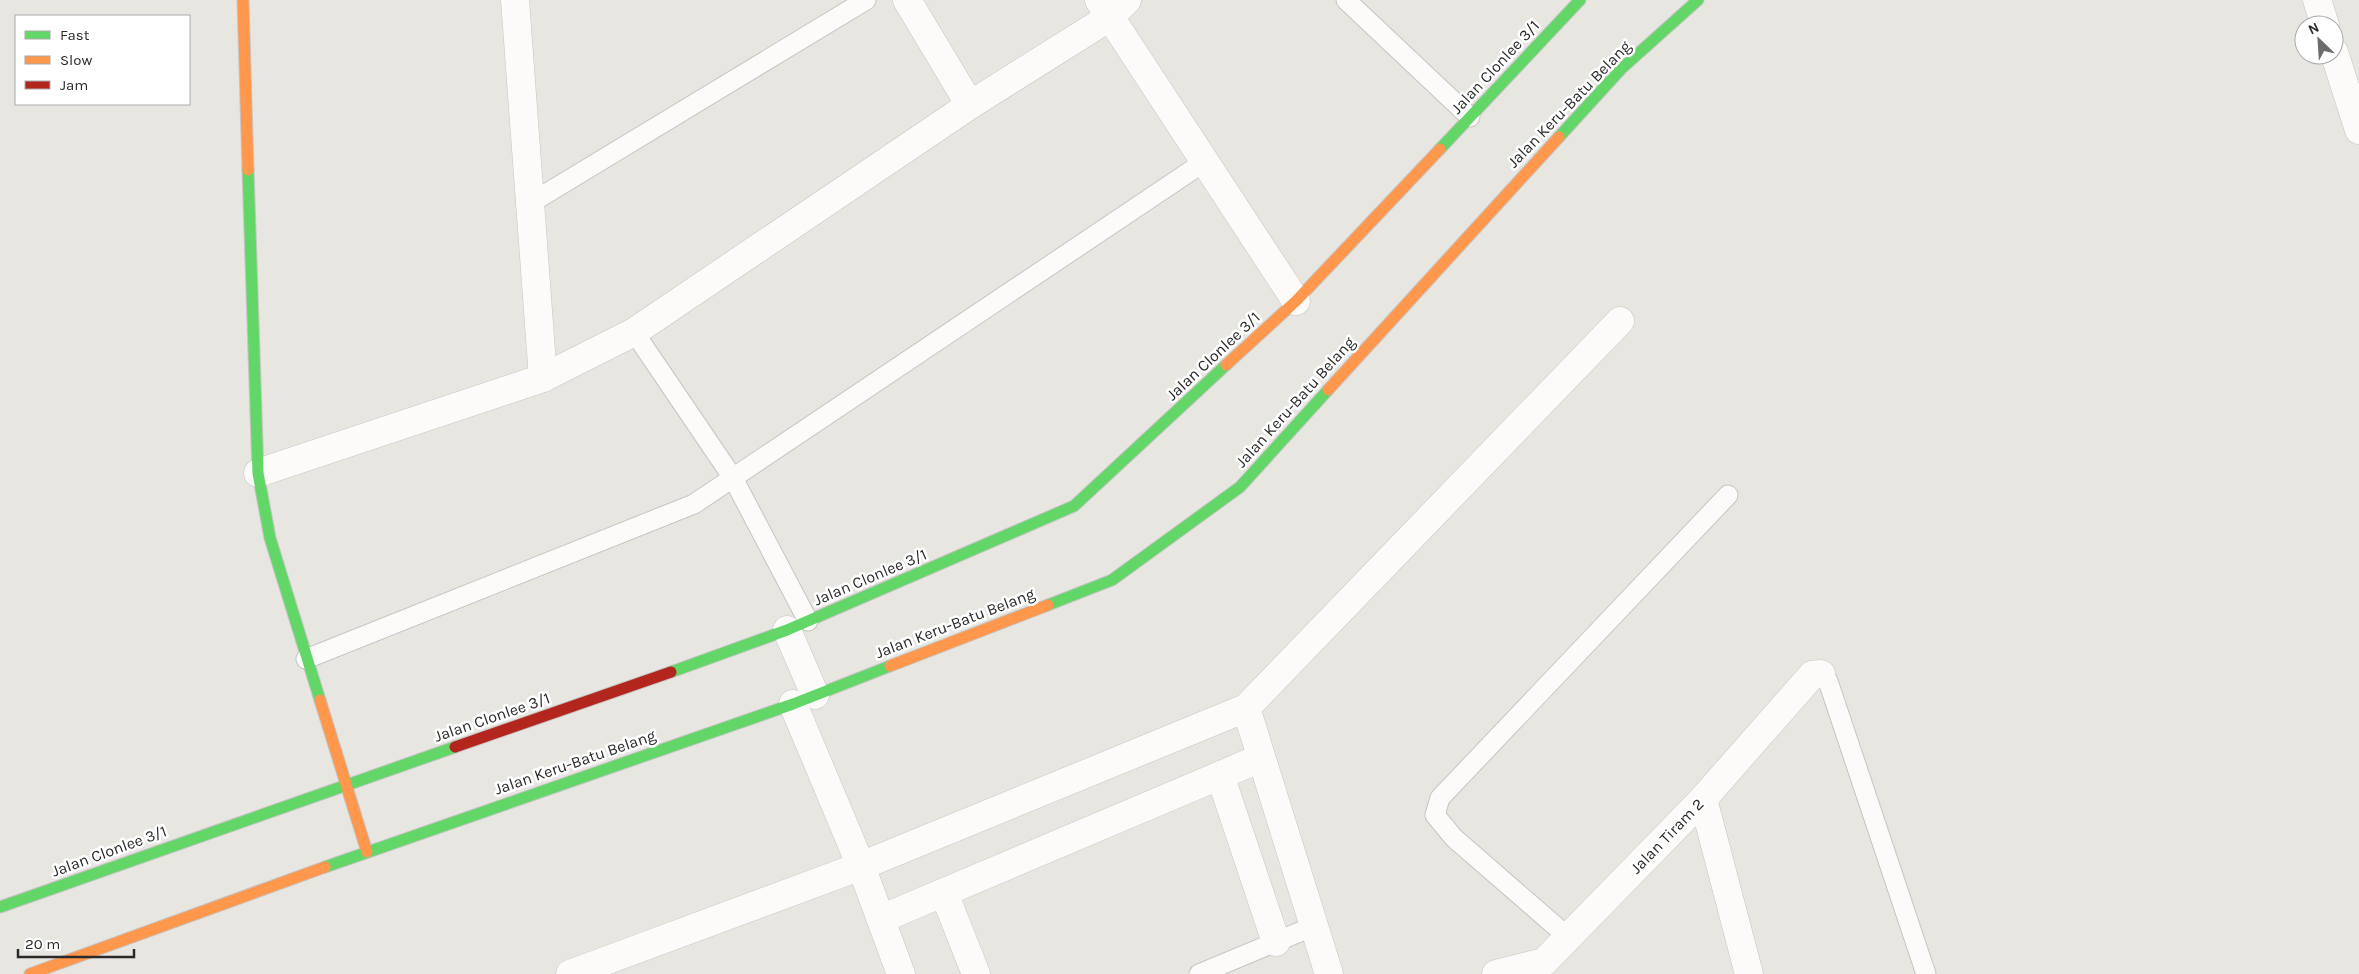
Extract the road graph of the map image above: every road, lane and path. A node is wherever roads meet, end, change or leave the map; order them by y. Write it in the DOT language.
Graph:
graph roads {
  1 [pos="243,0"];
  2 [pos="515,0"];
  3 [pos="866,0"];
  4 [pos="907,0"];
  5 [pos="1580,0"];
  6 [pos="1698,0"];
  7 [pos="2317,0"];
  8 [pos="1348,1"];
  9 [pos="1112,6"];
  10 [pos="2322,15"];
  11 [pos="2338,65"];
  12 [pos="970,105"];
  13 [pos="1470,117"];
  14 [pos="2359,130"];
  15 [pos="1204,162"];
  16 [pos="529,204"];
  17 [pos="1296,301"];
  18 [pos="1620,321"];
  19 [pos="634,332"];
  20 [pos="543,378"];
  21 [pos="258,473"];
  22 [pos="733,478"];
  23 [pos="1728,495"];
  24 [pos="798,625"];
  25 [pos="306,659"];
  26 [pos="1821,674"];
  27 [pos="804,699"];
  28 [pos="1246,708"];
  29 [pos="1261,758"];
  30 [pos="1220,775"];
  31 [pos="346,784"];
  32 [pos="1703,799"];
  33 [pos="367,852"];
  34 [pos="861,866"];
  35 [pos="944,893"];
  36 [pos="0,906"];
  37 [pos="881,919"];
  38 [pos="1314,926"];
  39 [pos="1568,937"];
  40 [pos="1276,942"];
  41 [pos="1546,968"];
  42 [pos="30,974"];
  43 [pos="570,974"];
  44 [pos="901,974"];
  45 [pos="976,974"];
  46 [pos="1199,974"];
  47 [pos="1329,974"];
  48 [pos="1496,974"];
  49 [pos="1748,974"];
  50 [pos="1926,974"];
  1 -- 21 [label="street"];
  2 -- 16 [label="street"];
  3 -- 16 [label="lane"];
  4 -- 12 [label="street"];
  5 -- 13 [label="street, Jalan Clonlee 3/1"];
  6 -- 27 [label="street, Jalan Keru-Batu Belang"];
  7 -- 10 [label="street"];
  8 -- 13 [label="lane"];
  9 -- 12 [label="street"];
  9 -- 15 [label="street"];
  11 -- 14 [label="street"];
  12 -- 19 [label="street"];
  13 -- 17 [label="street, Jalan Clonlee 3/1"];
  15 -- 17 [label="street"];
  15 -- 22 [label="lane"];
  16 -- 20 [label="street"];
  17 -- 24 [label="street, Jalan Clonlee 3/1"];
  18 -- 28 [label="street"];
  19 -- 20 [label="street"];
  19 -- 22 [label="lane"];
  20 -- 21 [label="street"];
  21 -- 25 [label="street"];
  22 -- 24 [label="lane"];
  22 -- 25 [label="lane"];
  23 -- 39 [label="lane"];
  24 -- 27 [label="street"];
  24 -- 31 [label="street, Jalan Clonlee 3/1"];
  25 -- 31 [label="street"];
  26 -- 32 [label="street, Jalan Tiram 2"];
  26 -- 50 [label="lane"];
  27 -- 33 [label="street, Jalan Keru-Batu Belang"];
  27 -- 34 [label="street"];
  28 -- 29 [label="street"];
  28 -- 34 [label="street"];
  29 -- 30 [label="street"];
  29 -- 38 [label="street"];
  30 -- 35 [label="street"];
  30 -- 40 [label="street"];
  31 -- 33 [label="street"];
  31 -- 36 [label="street, Jalan Clonlee 3/1"];
  32 -- 39 [label="street, Jalan Tiram 2"];
  32 -- 49 [label="street"];
  33 -- 42 [label="street, Jalan Keru-Batu Belang"];
  34 -- 37 [label="street"];
  34 -- 43 [label="street"];
  35 -- 37 [label="street"];
  35 -- 45 [label="street"];
  37 -- 44 [label="street"];
  38 -- 40 [label="lane"];
  38 -- 47 [label="street"];
  39 -- 41 [label="street, Jalan Tiram 2"];
  40 -- 46 [label="lane"];
  41 -- 48 [label="street, Jalan Tiram 2"];
}
